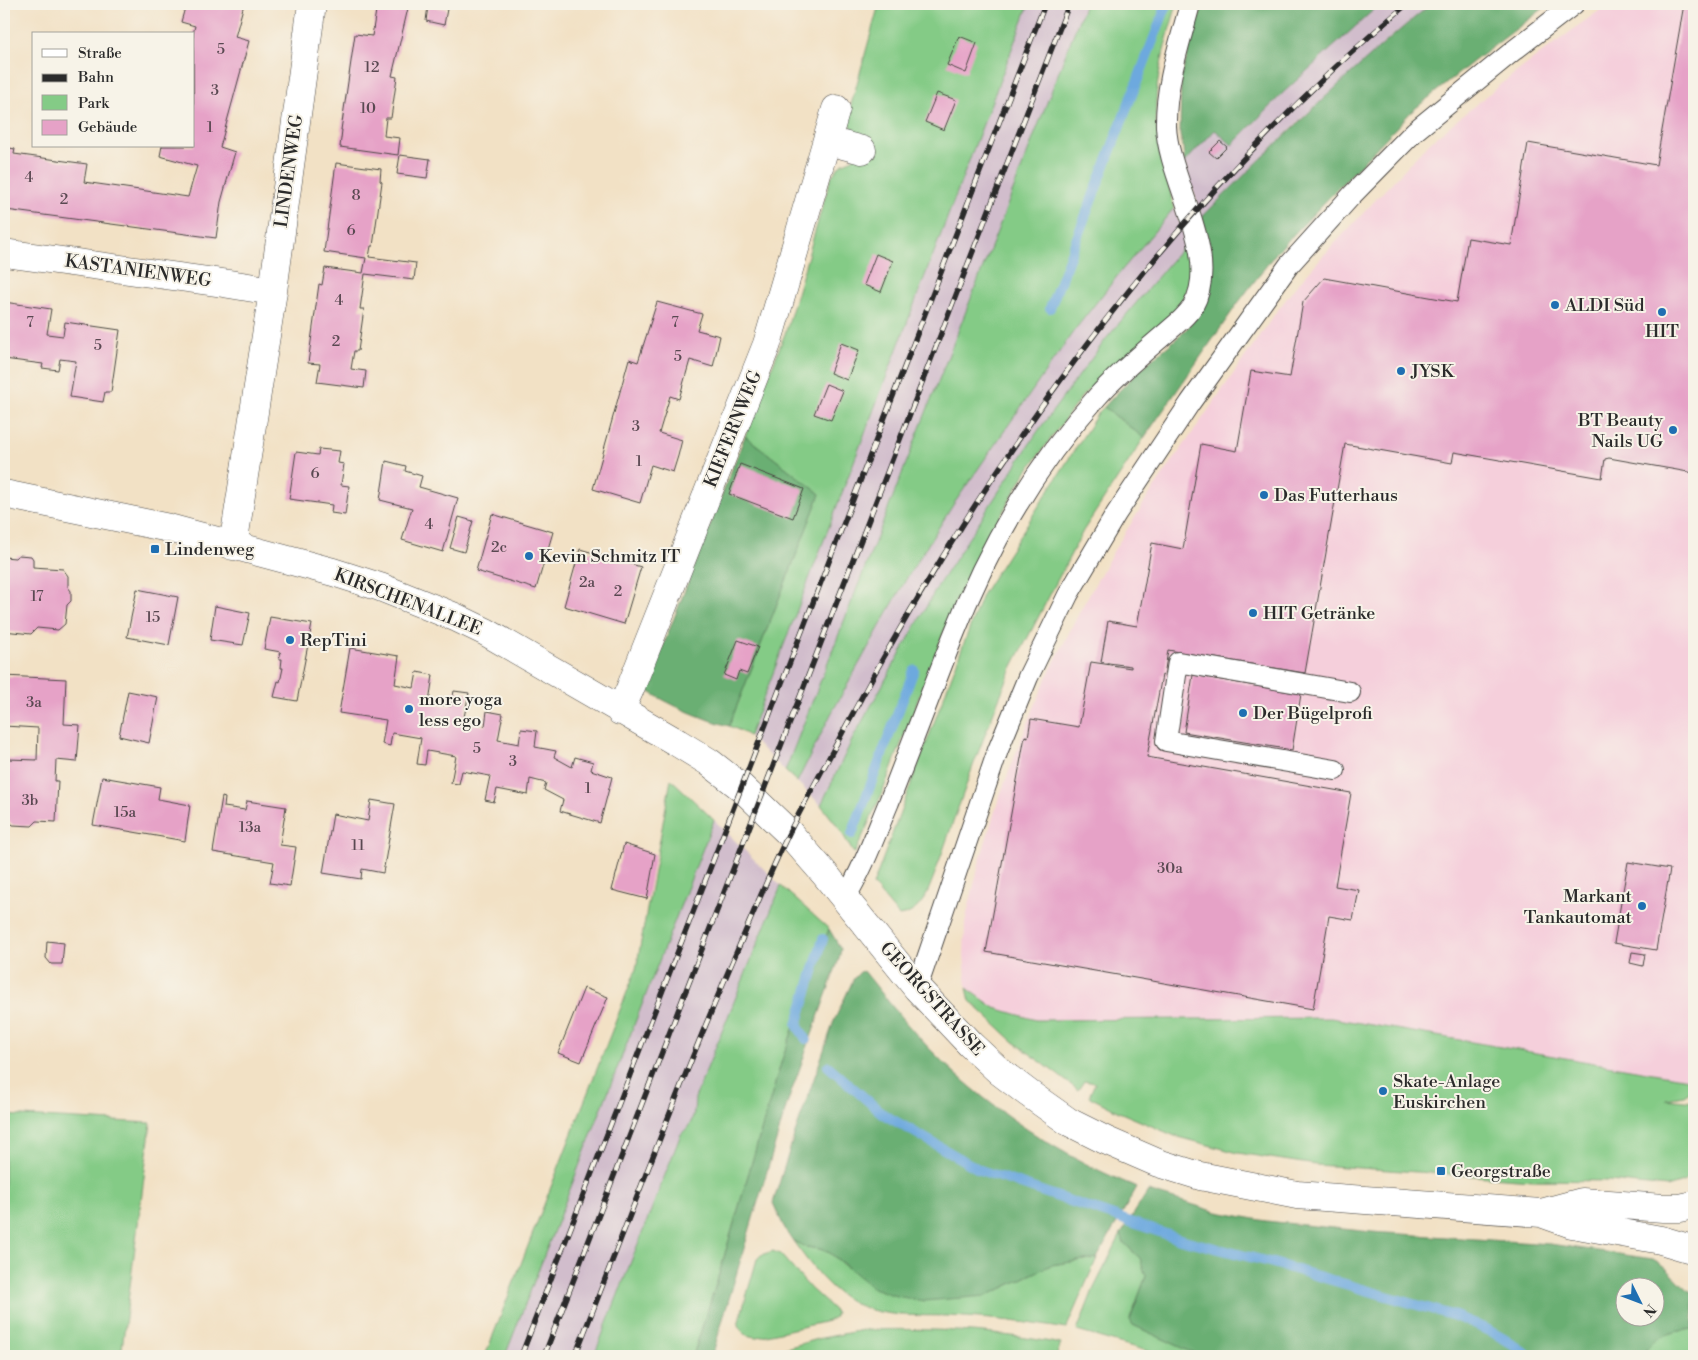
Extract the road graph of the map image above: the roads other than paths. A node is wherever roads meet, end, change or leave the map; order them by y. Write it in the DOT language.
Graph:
graph roads {
  1 [pos="312,4"];
  2 [pos="1190,4"];
  3 [pos="1574,4"];
  4 [pos="836,109"];
  5 [pos="828,141"];
  6 [pos="862,150"];
  7 [pos="4,253"];
  8 [pos="273,291"];
  9 [pos="4,494"];
  10 [pos="233,546"];
  11 [pos="1350,692"];
  12 [pos="620,710"];
  13 [pos="1335,770"];
  14 [pos="845,898"];
  15 [pos="917,988"];
  16 [pos="1694,1207"];
  17 [pos="1540,1213"];
  18 [pos="1691,1255"];
  1 -- 8 [label="street, LINDENWEG"];
  2 -- 14 [label="lane"];
  3 -- 15 [label="lane"];
  4 -- 5 [label="street, KIEFERNWEG"];
  5 -- 6 [label="street"];
  5 -- 12 [label="street, KIEFERNWEG"];
  7 -- 8 [label="street, KASTANIENWEG"];
  8 -- 10 [label="street, LINDENWEG"];
  9 -- 10 [label="street, KIRSCHENALLEE"];
  10 -- 12 [label="street, KIRSCHENALLEE"];
  11 -- 13 [label="lane"];
  12 -- 14 [label="street, GEORGSTRASSE"];
  14 -- 15 [label="street, GEORGSTRASSE"];
  15 -- 17 [label="street, GEORGSTRASSE"];
  16 -- 17 [label="street, GEORGSTRASSE"];
  16 -- 18 [label="street"];
  17 -- 18 [label="street, GEORGSTRASSE"];
}
